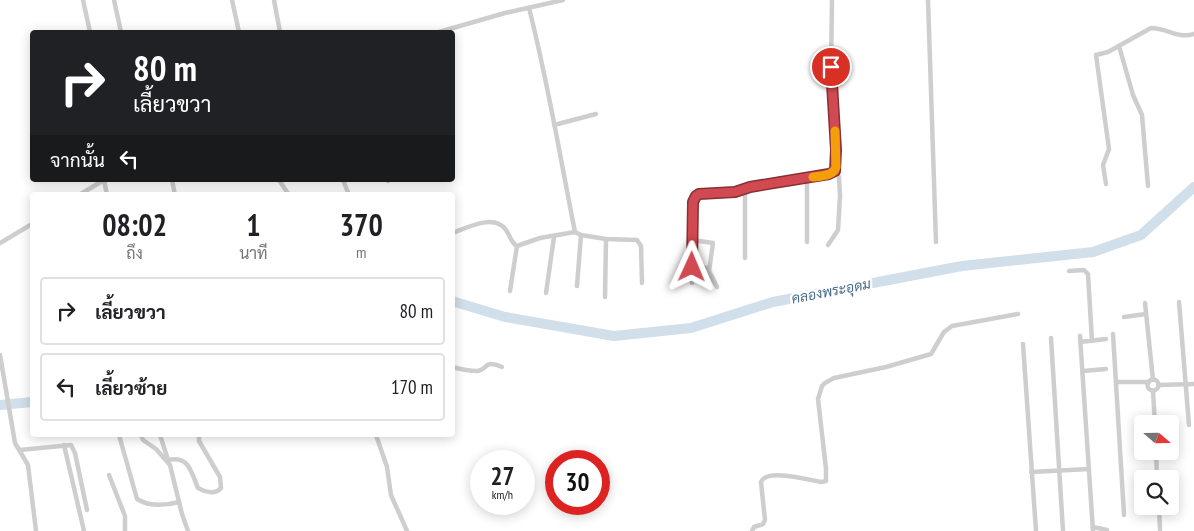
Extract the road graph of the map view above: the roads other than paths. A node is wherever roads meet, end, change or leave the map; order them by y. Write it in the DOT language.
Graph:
graph roads {
  1 [pos="83,0"];
  2 [pos="114,0"];
  3 [pos="232,0"];
  4 [pos="274,0"];
  5 [pos="563,0"];
  6 [pos="832,0"];
  7 [pos="928,0"];
  8 [pos="549,2"];
  9 [pos="529,8"];
  10 [pos="90,30"];
  11 [pos="121,30"];
  12 [pos="239,30"];
  13 [pos="280,30"];
  14 [pos="446,30"];
  15 [pos="1194,34"];
  16 [pos="1119,46"];
  17 [pos="596,114"];
  18 [pos="554,125"];
  19 [pos="835,171"];
  20 [pos="807,179"];
  21 [pos="101,182"];
  22 [pos="1106,184"];
  23 [pos="1148,186"];
  24 [pos="745,189"];
  25 [pos="84,192"];
  26 [pos="30,225"];
  27 [pos="455,232"];
  28 [pos="575,232"];
  29 [pos="581,235"];
  30 [pos="554,237"];
  31 [pos="606,238"];
  32 [pos="693,240"];
  33 [pos="807,242"];
  34 [pos="936,242"];
  35 [pos="0,243"];
  36 [pos="517,246"];
  37 [pos="828,246"];
  38 [pos="745,258"];
  39 [pos="692,267"];
  40 [pos="709,268"];
  41 [pos="1069,271"];
  42 [pos="642,283"];
  43 [pos="692,283"];
  44 [pos="577,286"];
  45 [pos="718,287"];
  46 [pos="510,291"];
  47 [pos="546,293"];
  48 [pos="605,297"];
  49 [pos="1179,302"];
  50 [pos="1145,303"];
  51 [pos="1018,314"];
  52 [pos="1146,314"];
  53 [pos="1124,317"];
  54 [pos="1114,334"];
  55 [pos="1080,336"];
  56 [pos="1051,338"];
  57 [pos="1106,339"];
  58 [pos="1092,340"];
  59 [pos="1080,342"];
  60 [pos="1023,344"];
  61 [pos="0,355"];
  62 [pos="502,367"];
  63 [pos="455,368"];
  64 [pos="1106,369"];
  65 [pos="1082,371"];
  66 [pos="1151,381"];
  67 [pos="1116,382"];
  68 [pos="1185,384"];
  69 [pos="1194,384"];
  70 [pos="1158,386"];
  71 [pos="1153,391"];
  72 [pos="1154,415"];
  73 [pos="1189,425"];
  74 [pos="120,437"];
  75 [pos="142,437"];
  76 [pos="161,437"];
  77 [pos="199,437"];
  78 [pos="377,437"];
  79 [pos="64,446"];
  80 [pos="20,450"];
  81 [pos="168,460"];
  82 [pos="1089,469"];
  83 [pos="1059,470"];
  84 [pos="1031,472"];
  85 [pos="109,475"];
  86 [pos="179,502"];
  87 [pos="87,510"];
  88 [pos="1124,515"];
  89 [pos="1159,515"];
  90 [pos="1093,529"];
  91 [pos="1107,530"];
  92 [pos="36,531"];
  93 [pos="84,531"];
  94 [pos="124,531"];
  95 [pos="188,531"];
  96 [pos="407,531"];
  97 [pos="752,531"];
  98 [pos="1036,531"];
  99 [pos="1063,531"];
  100 [pos="1159,531"];
  1 -- 10 [label="street"];
  2 -- 11 [label="street"];
  3 -- 12 [label="street"];
  4 -- 13 [label="street"];
  5 -- 8 [label="street"];
  6 -- 19 [label="street"];
  7 -- 34 [label="street"];
  8 -- 9 [label="street"];
  9 -- 14 [label="street"];
  9 -- 18 [label="street"];
  15 -- 16 [label="street"];
  16 -- 22 [label="street"];
  16 -- 23 [label="street"];
  17 -- 18 [label="street"];
  18 -- 28 [label="street"];
  19 -- 20 [label="street"];
  19 -- 37 [label="street"];
  20 -- 24 [label="street"];
  20 -- 33 [label="street"];
  21 -- 25 [label="street"];
  24 -- 32 [label="street"];
  24 -- 38 [label="street"];
  26 -- 35 [label="street"];
  27 -- 36 [label="street"];
  28 -- 29 [label="street"];
  28 -- 30 [label="street"];
  29 -- 31 [label="street"];
  29 -- 44 [label="street"];
  30 -- 36 [label="street"];
  30 -- 47 [label="street"];
  31 -- 42 [label="street"];
  31 -- 48 [label="street"];
  32 -- 39 [label="street"];
  32 -- 40 [label="street"];
  36 -- 46 [label="street"];
  39 -- 40 [label="street"];
  39 -- 43 [label="street"];
  40 -- 45 [label="street"];
  41 -- 58 [label="street"];
  49 -- 68 [label="street"];
  50 -- 52 [label="street"];
  51 -- 97 [label="street"];
  52 -- 53 [label="street"];
  52 -- 66 [label="street"];
  54 -- 67 [label="street"];
  55 -- 59 [label="street"];
  56 -- 83 [label="street"];
  57 -- 58 [label="street"];
  58 -- 59 [label="street"];
  59 -- 65 [label="street"];
  60 -- 84 [label="street"];
  61 -- 80 [label="street"];
  62 -- 63 [label="street"];
  64 -- 65 [label="street"];
  65 -- 82 [label="street"];
  66 -- 67 [label="street"];
  66 -- 70 [label="street"];
  66 -- 71 [label="street"];
  67 -- 88 [label="street"];
  68 -- 69 [label="street"];
  68 -- 70 [label="street"];
  68 -- 73 [label="street"];
  70 -- 71 [label="street"];
  71 -- 72 [label="street"];
  74 -- 86 [label="street"];
  75 -- 81 [label="street"];
  76 -- 81 [label="street"];
  77 -- 81 [label="street"];
  78 -- 96 [label="street"];
  79 -- 80 [label="street"];
  79 -- 87 [label="street"];
  79 -- 93 [label="street"];
  80 -- 92 [label="street"];
  81 -- 86 [label="street"];
  82 -- 83 [label="street"];
  82 -- 90 [label="street"];
  83 -- 84 [label="street"];
  83 -- 99 [label="street"];
  84 -- 98 [label="street"];
  85 -- 94 [label="street"];
  86 -- 95 [label="street"];
  89 -- 100 [label="street"];
  90 -- 91 [label="street"];
}
